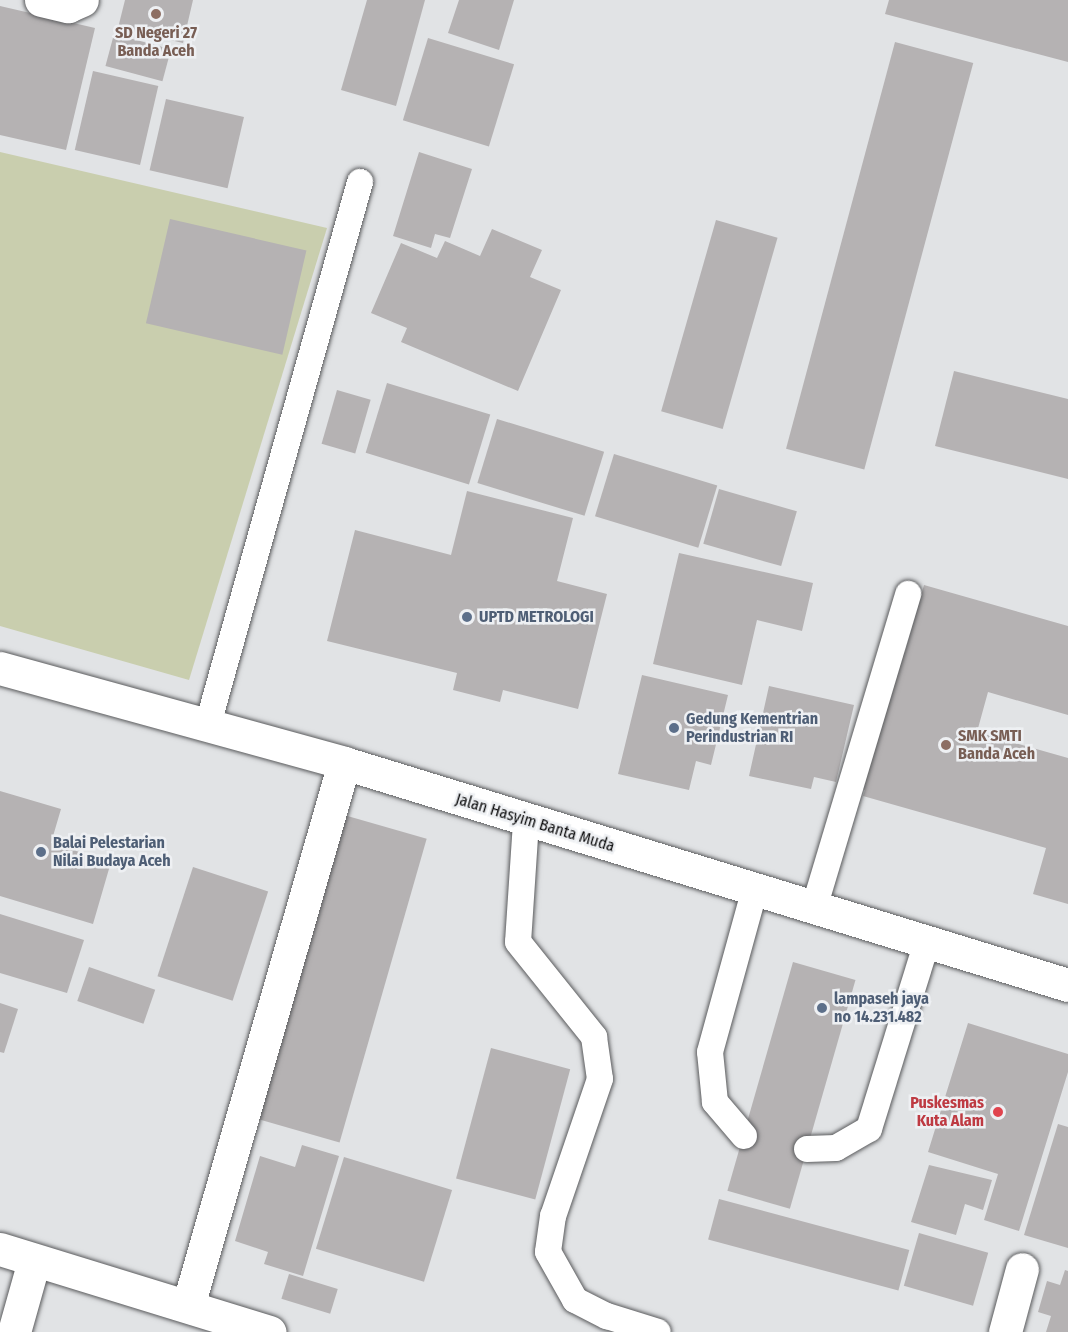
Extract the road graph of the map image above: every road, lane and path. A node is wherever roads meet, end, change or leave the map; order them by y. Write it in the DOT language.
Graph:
graph roads {
  1 [pos="41,0"];
  2 [pos="82,0"];
  3 [pos="360,182"];
  4 [pos="908,594"];
  5 [pos="0,668"];
  6 [pos="208,724"];
  7 [pos="344,763"];
  8 [pos="526,822"];
  9 [pos="755,890"];
  10 [pos="814,908"];
  11 [pos="927,942"];
  12 [pos="1068,985"];
  13 [pos="744,1136"];
  14 [pos="807,1149"];
  15 [pos="0,1250"];
  16 [pos="34,1261"];
  17 [pos="1022,1269"];
  18 [pos="188,1306"];
  19 [pos="14,1332"];
  20 [pos="269,1332"];
  21 [pos="658,1332"];
  22 [pos="1005,1332"];
  1 -- 2 [label="street"];
  3 -- 6 [label="lane"];
  4 -- 10 [label="lane"];
  5 -- 6 [label="street, Jalan Hasyim Banta Muda"];
  6 -- 7 [label="street, Jalan Hasyim Banta Muda"];
  7 -- 8 [label="street, Jalan Hasyim Banta Muda"];
  7 -- 18 [label="street"];
  8 -- 9 [label="street, Jalan Hasyim Banta Muda"];
  8 -- 21 [label="lane"];
  9 -- 10 [label="street, Jalan Hasyim Banta Muda"];
  9 -- 13 [label="lane"];
  10 -- 11 [label="street, Jalan Hasyim Banta Muda"];
  11 -- 12 [label="street, Jalan Hasyim Banta Muda"];
  11 -- 14 [label="lane"];
  15 -- 16 [label="street"];
  16 -- 18 [label="street"];
  16 -- 19 [label="street"];
  17 -- 22 [label="street"];
  18 -- 20 [label="street"];
}
